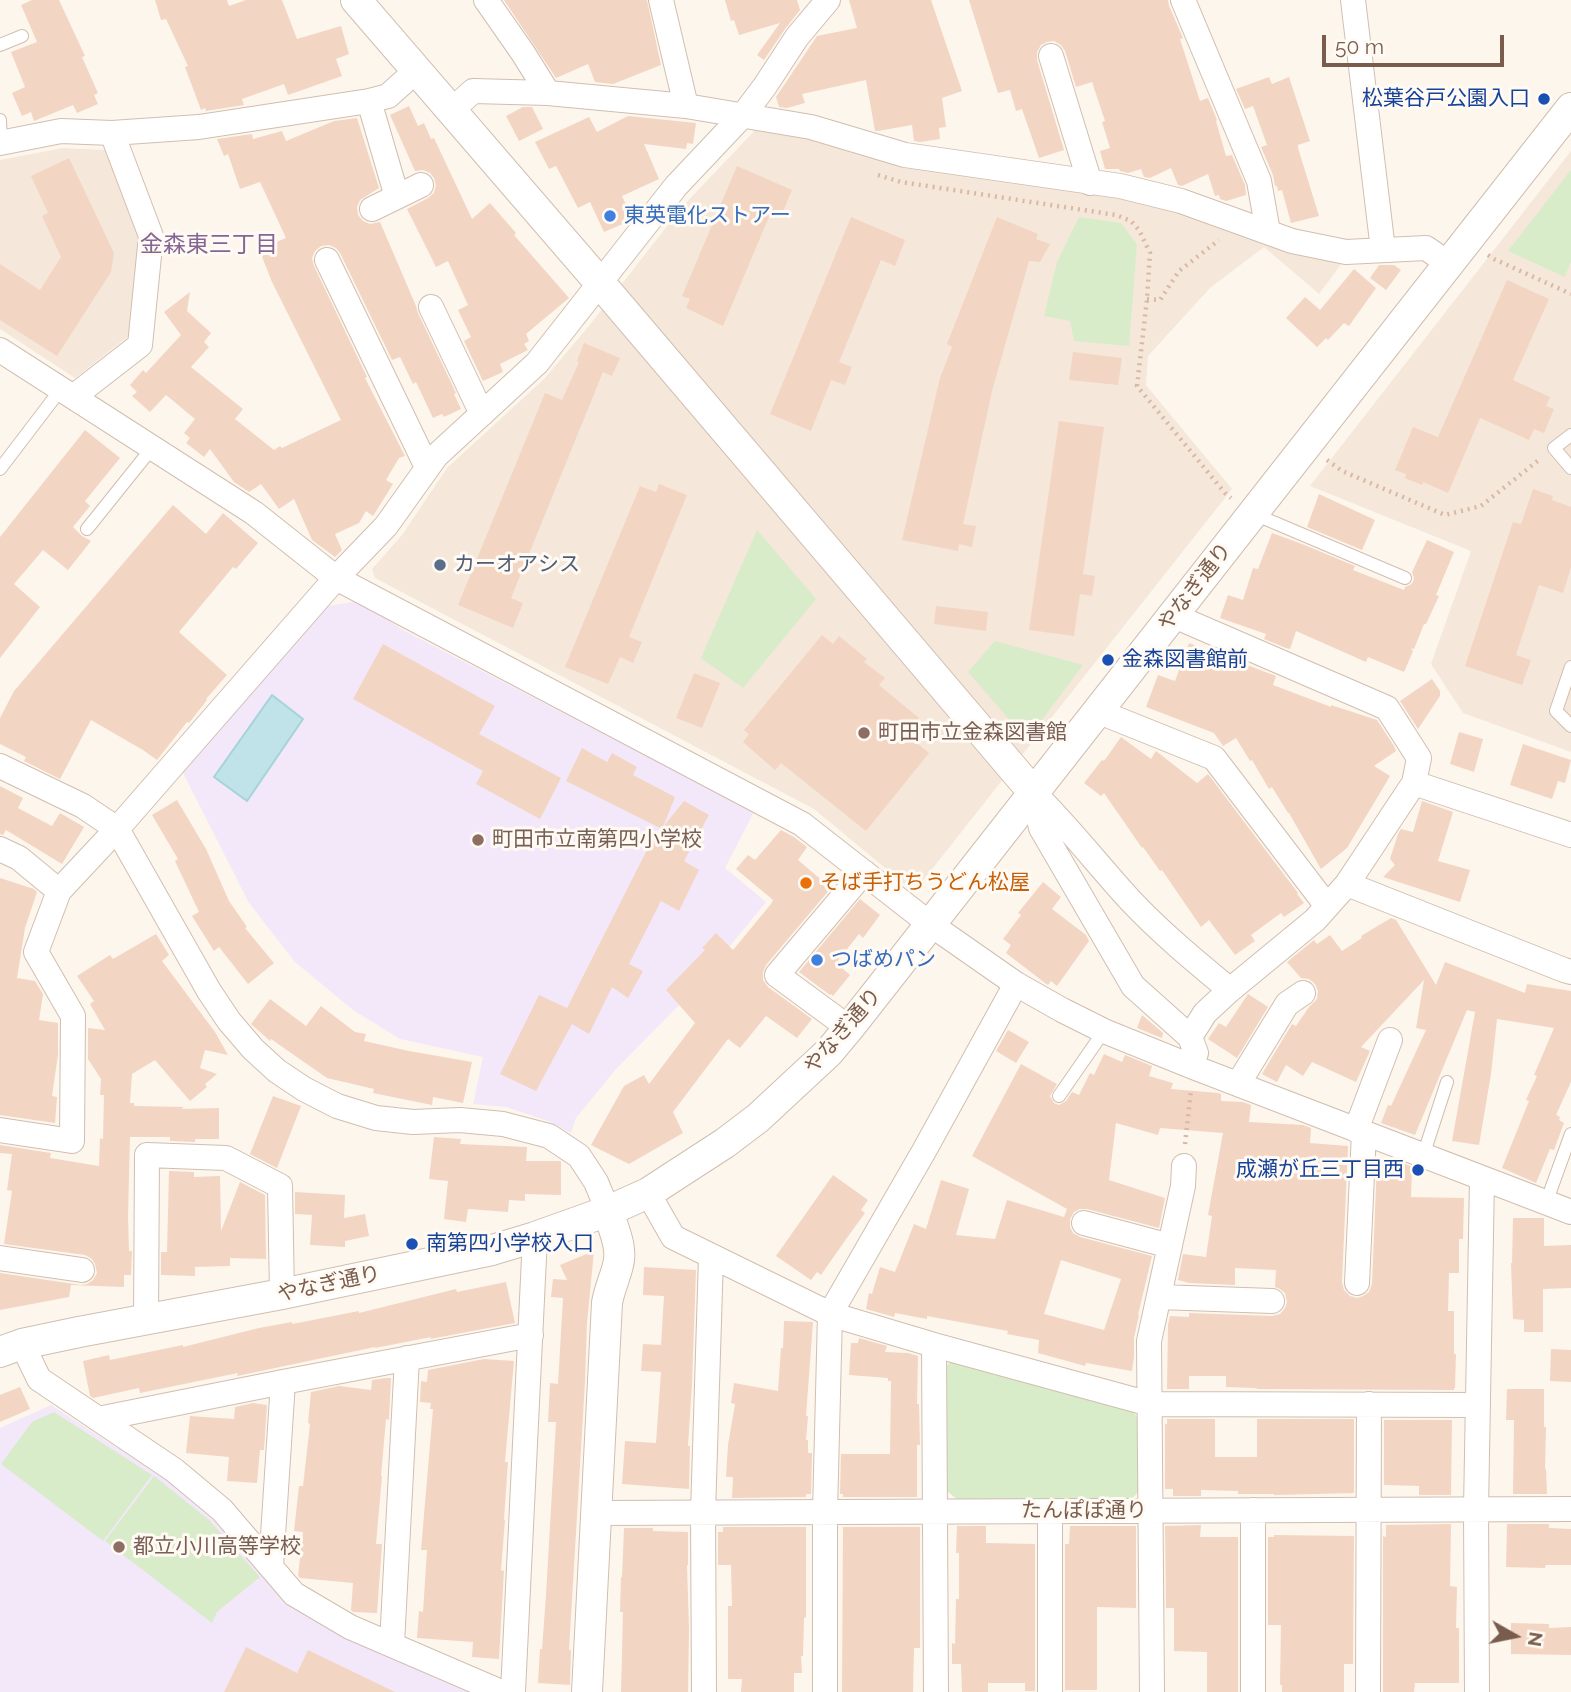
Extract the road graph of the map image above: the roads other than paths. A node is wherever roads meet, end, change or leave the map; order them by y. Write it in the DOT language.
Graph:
graph roads {
  1 [pos="356,0"];
  2 [pos="486,0"];
  3 [pos="661,0"];
  4 [pos="828,0"];
  5 [pos="1183,0"];
  6 [pos="1353,0"];
  7 [pos="22,36"];
  8 [pos="0,45"];
  9 [pos="1051,56"];
  10 [pos="417,70"];
  11 [pos="548,93"];
  12 [pos="369,101"];
  13 [pos="686,106"];
  14 [pos="1571,108"];
  15 [pos="452,111"];
  16 [pos="744,114"];
  17 [pos="112,133"];
  18 [pos="0,135"];
  19 [pos="1090,183"];
  20 [pos="421,185"];
  21 [pos="397,197"];
  22 [pos="372,209"];
  23 [pos="1268,232"];
  24 [pos="1383,250"];
  25 [pos="327,260"];
  26 [pos="1449,264"];
  27 [pos="600,283"];
  28 [pos="430,307"];
  29 [pos="0,350"];
  30 [pos="67,393"];
  31 [pos="482,414"];
  32 [pos="1571,435"];
  33 [pos="152,448"];
  34 [pos="427,467"];
  35 [pos="0,468"];
  36 [pos="1571,468"];
  37 [pos="1252,513"];
  38 [pos="87,529"];
  39 [pos="336,578"];
  40 [pos="1405,578"];
  41 [pos="1172,615"];
  42 [pos="1571,667"];
  43 [pos="1097,711"];
  44 [pos="1571,726"];
  45 [pos="0,766"];
  46 [pos="1414,783"];
  47 [pos="1033,792"];
  48 [pos="117,829"];
  49 [pos="1571,835"];
  50 [pos="0,849"];
  51 [pos="864,872"];
  52 [pos="1347,884"];
  53 [pos="59,891"];
  54 [pos="1131,900"];
  55 [pos="1327,906"];
  56 [pos="930,924"];
  57 [pos="1103,935"];
  58 [pos="1571,972"];
  59 [pos="1016,984"];
  60 [pos="1230,990"];
  61 [pos="1303,993"];
  62 [pos="849,1028"];
  63 [pos="1104,1031"];
  64 [pos="1190,1037"];
  65 [pos="1390,1040"];
  66 [pos="1197,1068"];
  67 [pos="1447,1082"];
  68 [pos="1238,1084"];
  69 [pos="1059,1096"];
  70 [pos="0,1130"];
  71 [pos="1360,1131"];
  72 [pos="1571,1134"];
  73 [pos="1423,1156"];
  74 [pos="1184,1166"];
  75 [pos="1482,1179"];
  76 [pos="648,1193"];
  77 [pos="1546,1203"];
  78 [pos="608,1211"];
  79 [pos="1571,1212"];
  80 [pos="1084,1223"];
  81 [pos="535,1237"];
  82 [pos="1170,1247"];
  83 [pos="711,1257"];
  84 [pos="0,1258"];
  85 [pos="82,1270"];
  86 [pos="1357,1283"];
  87 [pos="282,1294"];
  88 [pos="1159,1297"];
  89 [pos="1272,1301"];
  90 [pos="830,1314"];
  91 [pos="146,1320"];
  92 [pos="531,1335"];
  93 [pos="934,1345"];
  94 [pos="11,1348"];
  95 [pos="407,1358"];
  96 [pos="283,1382"];
  97 [pos="1150,1404"];
  98 [pos="1369,1404"];
  99 [pos="1478,1405"];
  100 [pos="98,1419"];
  101 [pos="1476,1509"];
  102 [pos="1571,1509"];
  103 [pos="1252,1510"];
  104 [pos="1368,1510"];
  105 [pos="1050,1511"];
  106 [pos="1150,1511"];
  107 [pos="935,1512"];
  108 [pos="596,1513"];
  109 [pos="703,1513"];
  110 [pos="825,1513"];
  111 [pos="271,1566"];
  112 [pos="392,1644"];
  113 [pos="501,1692"];
  114 [pos="513,1692"];
  115 [pos="587,1692"];
  116 [pos="704,1692"];
  117 [pos="825,1692"];
  118 [pos="936,1692"];
  119 [pos="1051,1692"];
  120 [pos="1152,1692"];
  121 [pos="1253,1692"];
  122 [pos="1368,1692"];
  123 [pos="1477,1692"];
  1 -- 10 [label="street"];
  2 -- 11 [label="street"];
  3 -- 13 [label="street"];
  4 -- 16 [label="street"];
  5 -- 23 [label="street"];
  6 -- 24 [label="street"];
  7 -- 8 [label="lane"];
  9 -- 19 [label="street"];
  10 -- 12 [label="street"];
  10 -- 15 [label="street"];
  11 -- 13 [label="street"];
  11 -- 15 [label="street"];
  12 -- 17 [label="street"];
  12 -- 21 [label="street"];
  13 -- 16 [label="street"];
  14 -- 26 [label="street, やなぎ通り"];
  15 -- 27 [label="street"];
  16 -- 19 [label="street"];
  16 -- 27 [label="street"];
  17 -- 18 [label="street"];
  17 -- 30 [label="street"];
  19 -- 23 [label="street"];
  20 -- 21 [label="street"];
  21 -- 22 [label="street"];
  23 -- 24 [label="street"];
  24 -- 26 [label="street"];
  25 -- 34 [label="street"];
  26 -- 37 [label="street, やなぎ通り"];
  27 -- 31 [label="street"];
  27 -- 47 [label="street"];
  28 -- 31 [label="street"];
  29 -- 30 [label="street"];
  30 -- 33 [label="street"];
  30 -- 35 [label="lane"];
  31 -- 34 [label="street"];
  32 -- 36 [label="lane"];
  33 -- 38 [label="lane"];
  33 -- 39 [label="street"];
  34 -- 39 [label="street"];
  37 -- 40 [label="lane"];
  37 -- 41 [label="street, やなぎ通り"];
  39 -- 48 [label="street"];
  39 -- 51 [label="street"];
  41 -- 43 [label="street, やなぎ通り"];
  41 -- 46 [label="street"];
  42 -- 44 [label="lane"];
  43 -- 47 [label="street, やなぎ通り"];
  43 -- 55 [label="street"];
  45 -- 48 [label="street"];
  46 -- 49 [label="street"];
  46 -- 52 [label="street"];
  47 -- 54 [label="street"];
  47 -- 56 [label="street, やなぎ通り"];
  47 -- 57 [label="street"];
  48 -- 53 [label="street"];
  48 -- 78 [label="street"];
  50 -- 53 [label="street"];
  51 -- 56 [label="street"];
  51 -- 62 [label="street"];
  52 -- 55 [label="street"];
  52 -- 58 [label="street"];
  53 -- 70 [label="street"];
  54 -- 57 [label="street"];
  54 -- 60 [label="street"];
  55 -- 60 [label="street"];
  56 -- 59 [label="street"];
  56 -- 62 [label="street, やなぎ通り"];
  57 -- 64 [label="street"];
  59 -- 63 [label="street"];
  59 -- 90 [label="street"];
  60 -- 64 [label="street"];
  61 -- 68 [label="street"];
  62 -- 76 [label="street, やなぎ通り"];
  63 -- 66 [label="street"];
  63 -- 69 [label="lane"];
  64 -- 66 [label="street"];
  65 -- 71 [label="street"];
  66 -- 68 [label="street"];
  67 -- 73 [label="lane"];
  68 -- 71 [label="street"];
  71 -- 73 [label="street"];
  71 -- 86 [label="street"];
  72 -- 77 [label="lane"];
  73 -- 75 [label="street"];
  74 -- 82 [label="street"];
  75 -- 77 [label="street"];
  75 -- 99 [label="street"];
  76 -- 78 [label="street, やなぎ通り"];
  76 -- 83 [label="street"];
  77 -- 79 [label="street"];
  78 -- 81 [label="street, やなぎ通り"];
  78 -- 108 [label="street"];
  80 -- 82 [label="street"];
  81 -- 87 [label="street, やなぎ通り"];
  81 -- 92 [label="street"];
  82 -- 88 [label="street"];
  83 -- 90 [label="street"];
  83 -- 109 [label="street"];
  84 -- 85 [label="street"];
  87 -- 91 [label="street, やなぎ通り"];
  87 -- 91 [label="street"];
  88 -- 89 [label="street"];
  88 -- 97 [label="street"];
  90 -- 93 [label="street"];
  90 -- 110 [label="street"];
  91 -- 94 [label="street, やなぎ通り"];
  92 -- 95 [label="street"];
  92 -- 114 [label="street"];
  93 -- 97 [label="street"];
  93 -- 107 [label="street"];
  94 -- 100 [label="street"];
  95 -- 96 [label="street"];
  95 -- 112 [label="street"];
  96 -- 100 [label="street"];
  96 -- 111 [label="street"];
  97 -- 98 [label="street"];
  97 -- 106 [label="street"];
  98 -- 99 [label="street"];
  98 -- 104 [label="street"];
  99 -- 101 [label="street"];
  100 -- 111 [label="street"];
  101 -- 102 [label="street, たんぽぽ通り"];
  101 -- 104 [label="street, たんぽぽ通り"];
  101 -- 123 [label="street"];
  103 -- 104 [label="street, たんぽぽ通り"];
  103 -- 106 [label="street, たんぽぽ通り"];
  103 -- 121 [label="street"];
  104 -- 122 [label="street"];
  105 -- 106 [label="street, たんぽぽ通り"];
  105 -- 107 [label="street, たんぽぽ通り"];
  105 -- 119 [label="street"];
  106 -- 120 [label="street"];
  107 -- 110 [label="street, たんぽぽ通り"];
  107 -- 118 [label="street"];
  108 -- 109 [label="street, たんぽぽ通り"];
  108 -- 115 [label="street"];
  109 -- 110 [label="street, たんぽぽ通り"];
  109 -- 116 [label="street"];
  110 -- 117 [label="street"];
  111 -- 112 [label="street"];
  112 -- 113 [label="street"];
}
